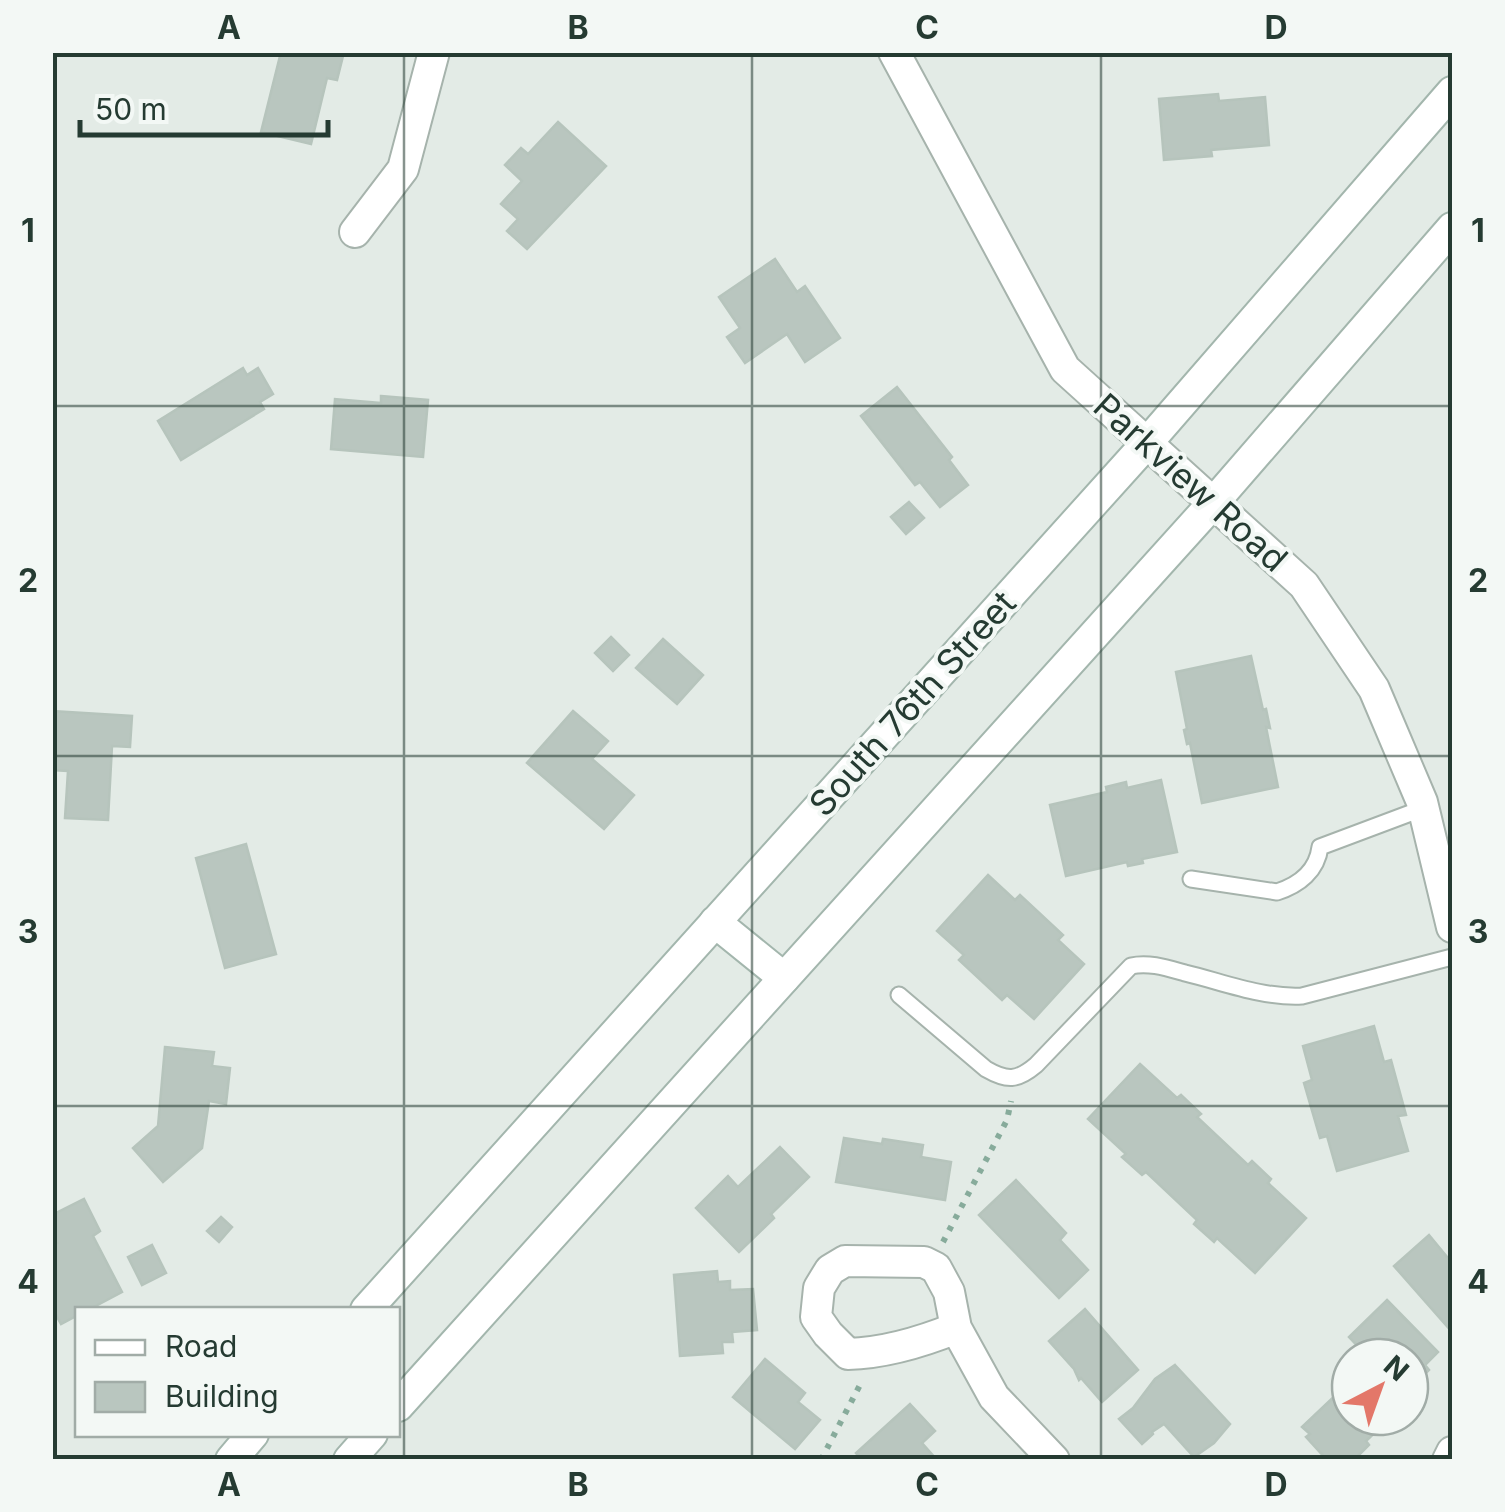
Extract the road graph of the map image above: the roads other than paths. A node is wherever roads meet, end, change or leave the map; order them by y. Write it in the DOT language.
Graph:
graph roads {
  1 [pos="434,52"];
  2 [pos="894,52"];
  3 [pos="1452,92"];
  4 [pos="1452,228"];
  5 [pos="354,232"];
  6 [pos="1147,442"];
  7 [pos="1214,502"];
  8 [pos="1424,808"];
  9 [pos="1191,879"];
  10 [pos="716,922"];
  11 [pos="1452,927"];
  12 [pos="1452,957"];
  13 [pos="784,978"];
  14 [pos="899,994"];
  15 [pos="369,1307"];
  16 [pos="956,1328"];
  17 [pos="400,1404"];
  18 [pos="250,1437"];
  19 [pos="369,1437"];
  20 [pos="1452,1452"];
  21 [pos="231,1460"];
  22 [pos="349,1460"];
  23 [pos="1054,1460"];
  24 [pos="1448,1460"];
  1 -- 5 [label="main road"];
  2 -- 6 [label="main road, Parkview Road"];
  3 -- 6 [label="main road, South 76th Street"];
  4 -- 7 [label="main road"];
  6 -- 7 [label="main road, Parkview Road"];
  6 -- 10 [label="main road, South 76th Street"];
  7 -- 8 [label="main road, Parkview Road"];
  7 -- 13 [label="main road"];
  8 -- 9 [label="lane"];
  8 -- 11 [label="main road, Parkview Road"];
  10 -- 13 [label="main road"];
  10 -- 15 [label="main road, South 76th Street"];
  12 -- 14 [label="lane"];
  13 -- 17 [label="main road"];
  16 -- 16 [label="main road"];
  16 -- 23 [label="main road"];
  18 -- 21 [label="main road"];
  19 -- 22 [label="main road"];
  20 -- 24 [label="main road"];
}
